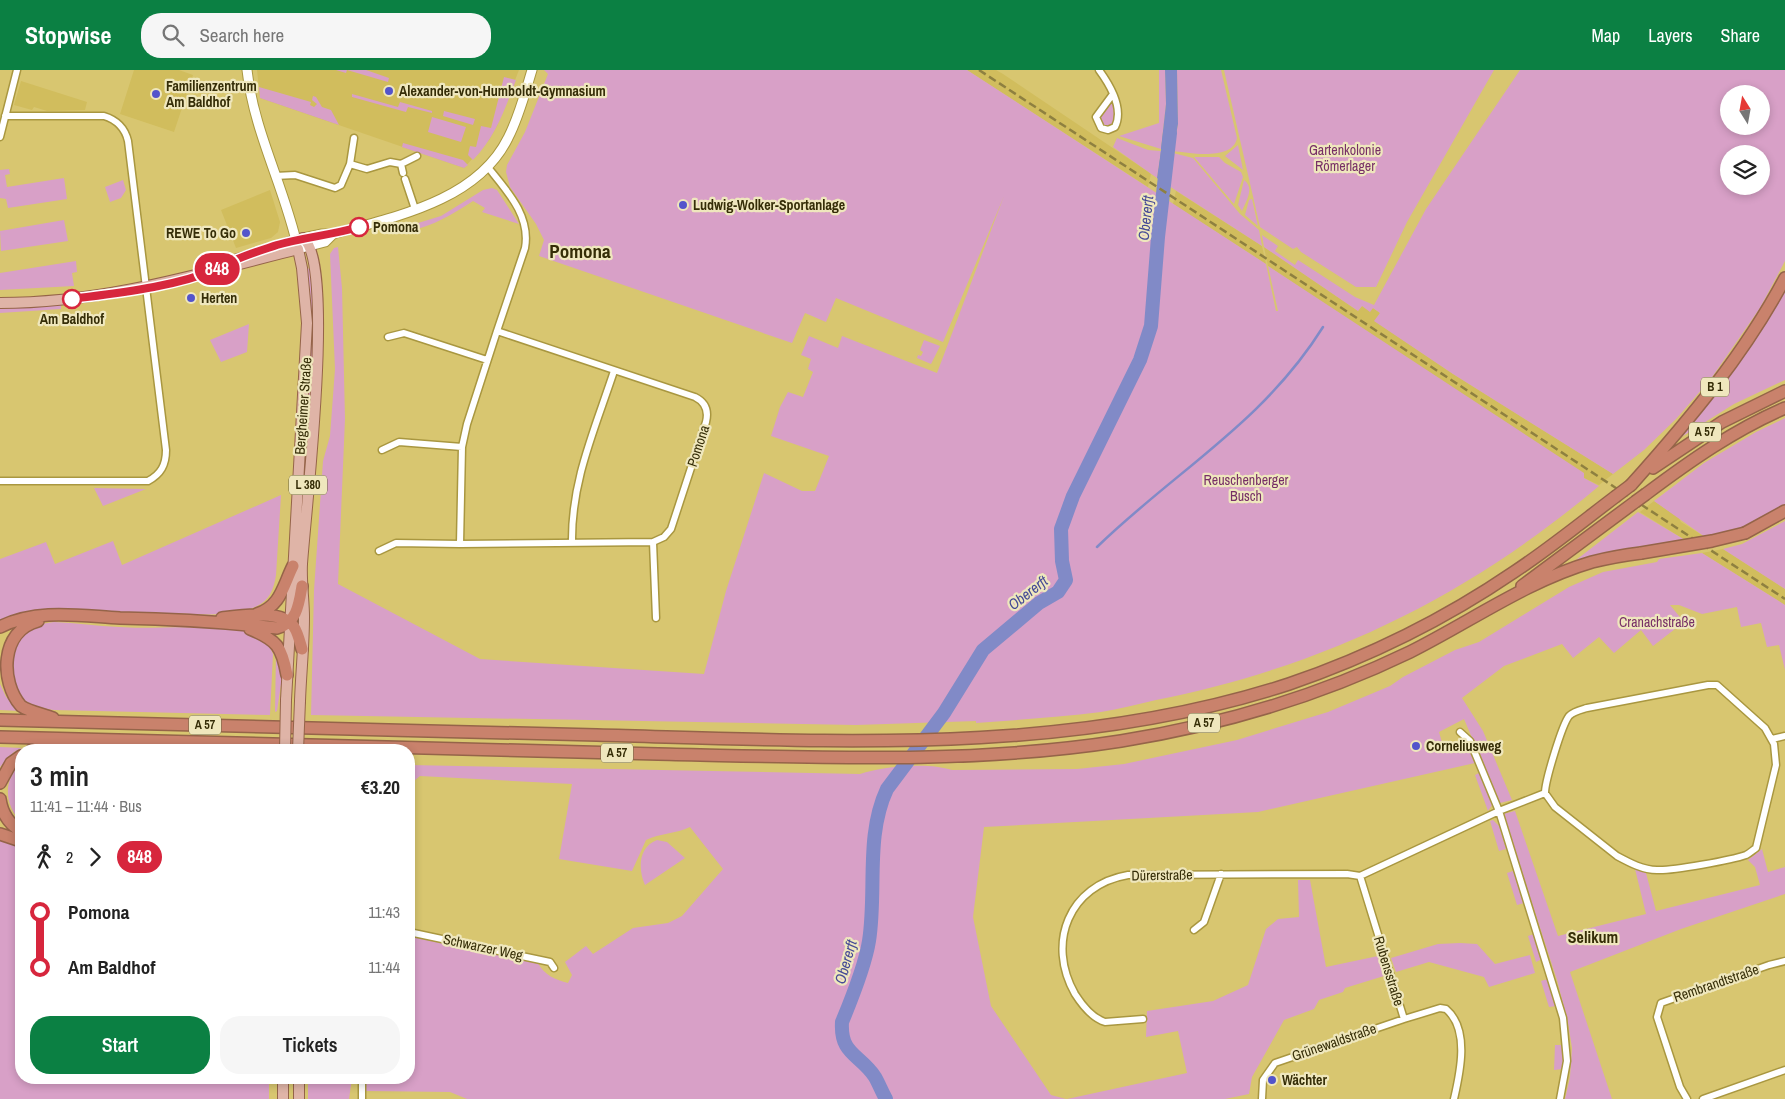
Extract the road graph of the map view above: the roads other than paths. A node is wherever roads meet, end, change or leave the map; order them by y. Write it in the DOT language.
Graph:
graph roads {
  1 [pos="17,70"];
  2 [pos="247,70"];
  3 [pos="532,70"];
  4 [pos="1099,70"];
  5 [pos="1113,94"];
  6 [pos="5,116"];
  7 [pos="0,137"];
  8 [pos="354,138"];
  9 [pos="417,156"];
  10 [pos="350,164"];
  11 [pos="401,164"];
  12 [pos="487,166"];
  13 [pos="276,176"];
  14 [pos="415,209"];
  15 [pos="302,243"];
  16 [pos="1785,278"];
  17 [pos="146,288"];
  18 [pos="0,303"];
  19 [pos="497,331"];
  20 [pos="388,337"];
  21 [pos="487,360"];
  22 [pos="614,371"];
  23 [pos="1785,390"];
  24 [pos="1785,408"];
  25 [pos="462,447"];
  26 [pos="382,450"];
  27 [pos="0,481"];
  28 [pos="1631,485"];
  29 [pos="1785,511"];
  30 [pos="653,542"];
  31 [pos="572,543"];
  32 [pos="460,544"];
  33 [pos="379,551"];
  34 [pos="293,566"];
  35 [pos="302,586"];
  36 [pos="63,616"];
  37 [pos="1475,616"];
  38 [pos="656,618"];
  39 [pos="245,621"];
  40 [pos="289,622"];
  41 [pos="0,627"];
  42 [pos="302,649"];
  43 [pos="287,675"];
  44 [pos="0,720"];
  45 [pos="67,722"];
  46 [pos="1460,732"];
  47 [pos="1785,736"];
  48 [pos="0,737"];
  49 [pos="66,738"];
  50 [pos="1772,739"];
  51 [pos="49,744"];
  52 [pos="285,744"];
  53 [pos="285,744"];
  54 [pos="298,744"];
  55 [pos="415,748"];
  56 [pos="15,760"];
  57 [pos="0,783"];
  58 [pos="1546,793"];
  59 [pos="0,799"];
  60 [pos="1498,811"];
  61 [pos="15,825"];
  62 [pos="0,834"];
  63 [pos="15,839"];
  64 [pos="1221,874"];
  65 [pos="1360,876"];
  66 [pos="1194,930"];
  67 [pos="415,933"];
  68 [pos="1785,961"];
  69 [pos="554,968"];
  70 [pos="1143,1019"];
  71 [pos="1404,1019"];
  72 [pos="1785,1070"];
  73 [pos="283,1084"];
  74 [pos="299,1084"];
  75 [pos="362,1084"];
  76 [pos="282,1099"];
  77 [pos="299,1099"];
  78 [pos="362,1099"];
  79 [pos="1262,1099"];
  80 [pos="1454,1099"];
  81 [pos="1560,1099"];
  82 [pos="1687,1099"];
  83 [pos="1703,1099"];
  1 -- 6 [label="street"];
  2 -- 13 [label="main road, Bergheimer Straße / L 380"];
  3 -- 12 [label="main road"];
  4 -- 5 [label="street"];
  5 -- 5 [label="street"];
  6 -- 7 [label="street"];
  6 -- 17 [label="street"];
  8 -- 10 [label="street"];
  9 -- 11 [label="street"];
  10 -- 11 [label="street"];
  10 -- 13 [label="street"];
  11 -- 14 [label="street"];
  12 -- 14 [label="main road"];
  12 -- 19 [label="street"];
  13 -- 15 [label="main road, Bergheimer Straße / L 380"];
  14 -- 15 [label="main road"];
  15 -- 17 [label="main road"];
  15 -- 34 [label="main road, Bergheimer Straße / L 380"];
  15 -- 35 [label="main road, Bergheimer Straße / L 380"];
  16 -- 28 [label="highway, B 1"];
  17 -- 18 [label="main road"];
  17 -- 27 [label="street"];
  19 -- 21 [label="street"];
  19 -- 22 [label="street, Pomona"];
  20 -- 21 [label="street"];
  21 -- 25 [label="street"];
  22 -- 30 [label="street, Pomona"];
  22 -- 31 [label="street"];
  23 -- 28 [label="highway, A 57"];
  24 -- 37 [label="highway, A 57, bridge"];
  25 -- 26 [label="street"];
  25 -- 32 [label="street"];
  28 -- 45 [label="highway, A 57, bridge"];
  29 -- 37 [label="highway, bridge"];
  30 -- 31 [label="street"];
  30 -- 38 [label="street"];
  31 -- 32 [label="street"];
  32 -- 33 [label="street"];
  34 -- 39 [label="highway"];
  34 -- 40 [label="main road, Bergheimer Straße / L 380"];
  35 -- 40 [label="highway"];
  35 -- 42 [label="main road, Bergheimer Straße / L 380"];
  36 -- 39 [label="highway"];
  36 -- 41 [label="highway"];
  36 -- 45 [label="highway"];
  37 -- 55 [label="highway, A 57"];
  39 -- 40 [label="highway"];
  39 -- 43 [label="highway"];
  40 -- 42 [label="highway"];
  40 -- 43 [label="main road, Bergheimer Straße / L 380"];
  42 -- 54 [label="main road, Bergheimer Straße / L 380, bridge"];
  43 -- 53 [label="main road, Bergheimer Straße / L 380, bridge"];
  44 -- 45 [label="highway, A 57"];
  46 -- 60 [label="street"];
  47 -- 50 [label="street"];
  48 -- 49 [label="highway, A 57"];
  49 -- 51 [label="highway"];
  49 -- 52 [label="highway, A 57"];
  50 -- 58 [label="street"];
  50 -- 58 [label="street"];
  56 -- 57 [label="highway"];
  58 -- 60 [label="street"];
  59 -- 61 [label="highway"];
  60 -- 65 [label="street, Dürerstraße"];
  60 -- 81 [label="street"];
  62 -- 63 [label="highway"];
  64 -- 65 [label="street, Dürerstraße"];
  64 -- 66 [label="street"];
  64 -- 70 [label="street, Dürerstraße"];
  65 -- 71 [label="street, Rubensstraße"];
  67 -- 69 [label="street, Schwarzer Weg"];
  68 -- 82 [label="street, Rembrandtstraße"];
  71 -- 79 [label="street, Grünewaldstraße"];
  71 -- 80 [label="street, Rubensstraße"];
  72 -- 83 [label="street"];
  73 -- 76 [label="main road"];
  74 -- 77 [label="main road"];
  75 -- 78 [label="street"];
}
